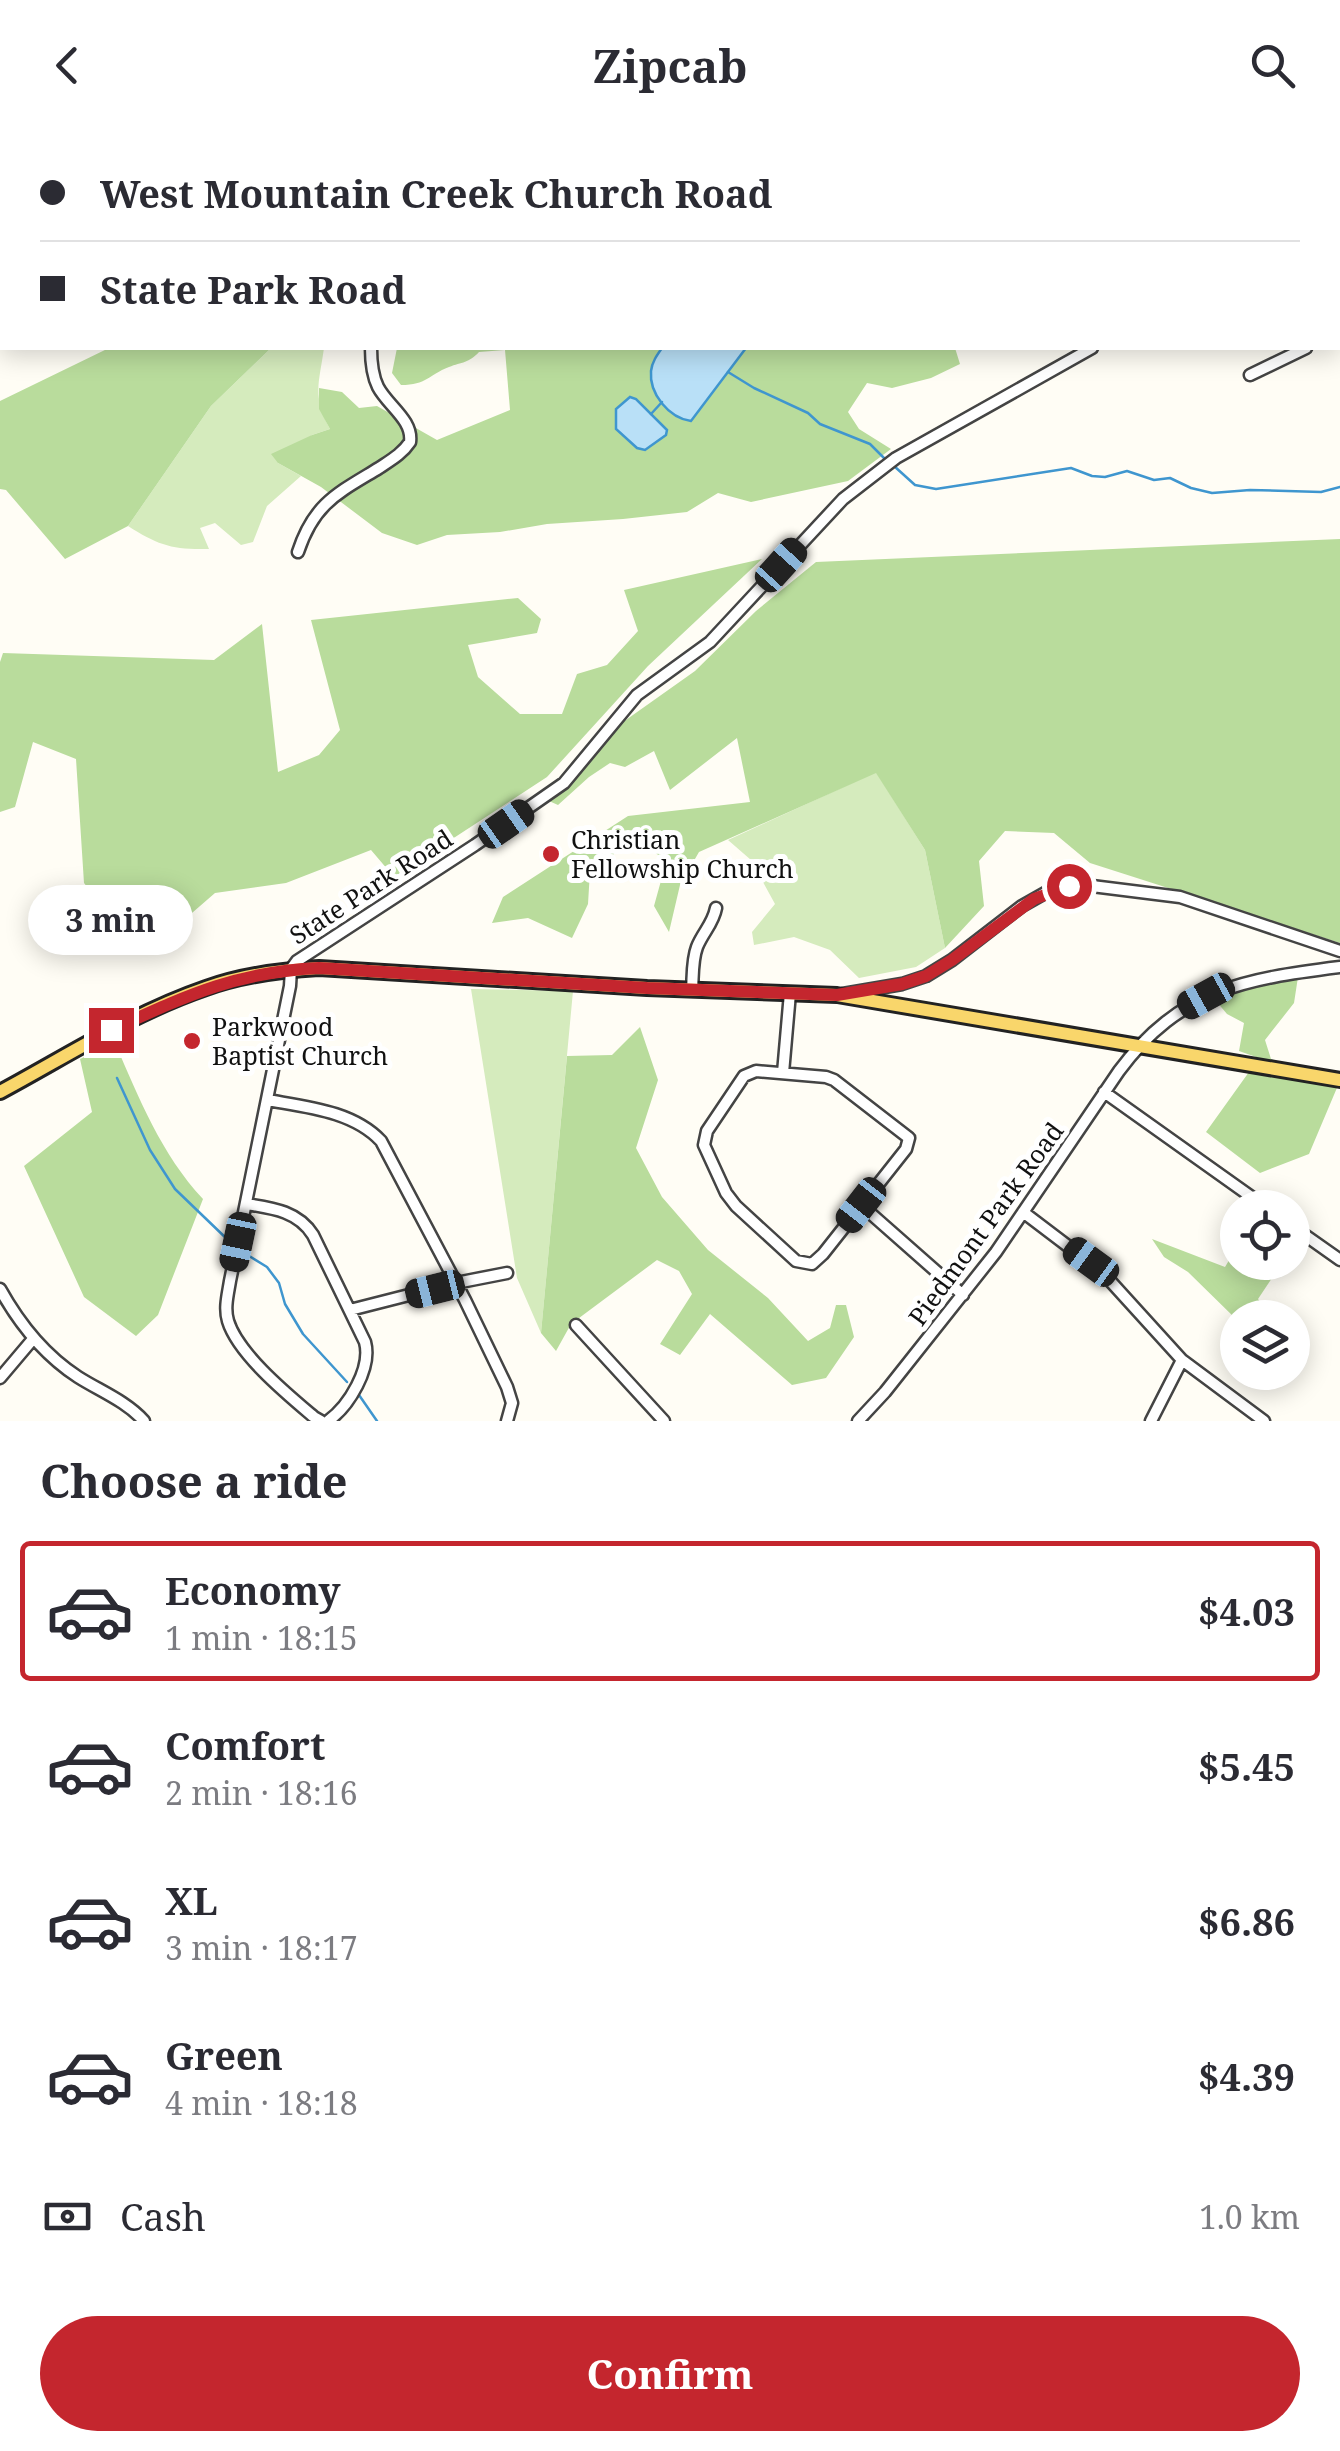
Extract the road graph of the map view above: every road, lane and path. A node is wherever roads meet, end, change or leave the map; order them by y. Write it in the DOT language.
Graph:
graph roads {
  1 [pos="371,350"];
  2 [pos="1088,350"];
  3 [pos="1302,350"];
  4 [pos="1250,375"];
  5 [pos="298,552"];
  6 [pos="716,908"];
  7 [pos="1340,951"];
  8 [pos="1340,967"];
  9 [pos="291,969"];
  10 [pos="692,990"];
  11 [pos="790,993"];
  12 [pos="837,995"];
  13 [pos="1138,1046"];
  14 [pos="783,1073"];
  15 [pos="1340,1080"];
  16 [pos="0,1092"];
  17 [pos="1104,1092"];
  18 [pos="267,1100"];
  19 [pos="1242,1190"];
  20 [pos="246,1204"];
  21 [pos="861,1205"];
  22 [pos="1024,1212"];
  23 [pos="1310,1239"];
  24 [pos="1340,1260"];
  25 [pos="506,1273"];
  26 [pos="456,1283"];
  27 [pos="0,1289"];
  28 [pos="963,1295"];
  29 [pos="350,1310"];
  30 [pos="576,1325"];
  31 [pos="33,1339"];
  32 [pos="1182,1360"];
  33 [pos="0,1378"];
  34 [pos="862,1420"];
  35 [pos="144,1421"];
  36 [pos="325,1421"];
  37 [pos="507,1421"];
  38 [pos="664,1421"];
  39 [pos="1151,1421"];
  40 [pos="1264,1421"];
  1 -- 5 [label="street"];
  2 -- 9 [label="street, State Park Road"];
  3 -- 4 [label="street"];
  6 -- 10 [label="street"];
  7 -- 12 [label="street"];
  8 -- 13 [label="street, Piedmont Park Road"];
  9 -- 10 [label="main road"];
  9 -- 16 [label="main road, State Park Road"];
  9 -- 18 [label="street"];
  10 -- 11 [label="main road"];
  11 -- 12 [label="main road"];
  11 -- 14 [label="street"];
  12 -- 13 [label="main road"];
  13 -- 15 [label="main road"];
  13 -- 17 [label="street, Piedmont Park Road"];
  14 -- 21 [label="street"];
  14 -- 21 [label="street"];
  17 -- 19 [label="street"];
  17 -- 22 [label="street, Piedmont Park Road"];
  18 -- 20 [label="street"];
  18 -- 26 [label="street"];
  20 -- 29 [label="street"];
  20 -- 36 [label="street"];
  21 -- 28 [label="street"];
  22 -- 28 [label="street, Piedmont Park Road"];
  22 -- 32 [label="street"];
  23 -- 24 [label="street"];
  25 -- 26 [label="street"];
  26 -- 29 [label="street"];
  26 -- 37 [label="street"];
  27 -- 31 [label="street"];
  28 -- 34 [label="street, Piedmont Park Road"];
  29 -- 36 [label="street"];
  30 -- 38 [label="street"];
  31 -- 33 [label="street"];
  31 -- 35 [label="street"];
  32 -- 39 [label="street"];
  32 -- 40 [label="street"];
}
